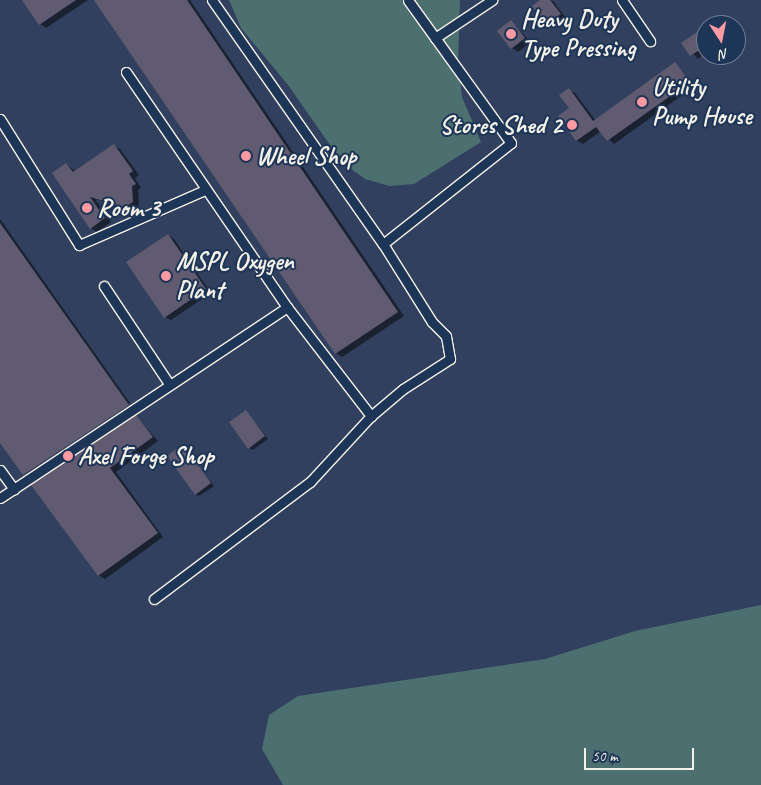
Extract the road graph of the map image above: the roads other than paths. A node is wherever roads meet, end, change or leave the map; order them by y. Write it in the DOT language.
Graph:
graph roads {
  1 [pos="212,0"];
  2 [pos="408,0"];
  3 [pos="492,0"];
  4 [pos="622,0"];
  5 [pos="435,38"];
  6 [pos="650,40"];
  7 [pos="126,72"];
  8 [pos="0,119"];
  9 [pos="206,190"];
  10 [pos="383,244"];
  11 [pos="104,286"];
  12 [pos="287,307"];
  13 [pos="169,384"];
  14 [pos="371,416"];
  15 [pos="0,470"];
  16 [pos="14,489"];
  17 [pos="0,498"];
  18 [pos="154,599"];
  1 -- 10 [label="lane"];
  2 -- 5 [label="lane"];
  3 -- 5 [label="lane"];
  4 -- 6 [label="lane"];
  5 -- 10 [label="lane"];
  7 -- 9 [label="lane"];
  8 -- 9 [label="lane"];
  9 -- 12 [label="lane"];
  10 -- 14 [label="lane"];
  11 -- 13 [label="lane"];
  12 -- 13 [label="lane"];
  12 -- 14 [label="lane"];
  13 -- 16 [label="lane"];
  14 -- 18 [label="lane"];
  15 -- 16 [label="lane"];
  16 -- 17 [label="lane"];
}
